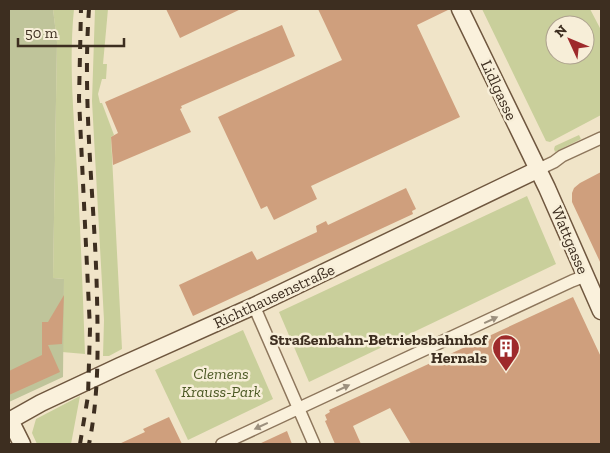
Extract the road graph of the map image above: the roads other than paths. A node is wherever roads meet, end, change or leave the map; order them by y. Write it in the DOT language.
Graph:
graph roads {
  1 [pos="460,9"];
  2 [pos="601,138"];
  3 [pos="537,170"];
  4 [pos="585,276"];
  5 [pos="254,306"];
  6 [pos="601,311"];
  7 [pos="299,409"];
  8 [pos="9,421"];
  9 [pos="22,444"];
  10 [pos="222,444"];
  11 [pos="314,444"];
  1 -- 3 [label="street, Lidlgasse"];
  2 -- 3 [label="street"];
  3 -- 4 [label="street, Wattgasse"];
  3 -- 5 [label="street, Richthausenstraße"];
  4 -- 6 [label="street, Wattgasse"];
  7 -- 4 [label="street, one-way"];
  5 -- 7 [label="street"];
  5 -- 8 [label="street, Richthausenstraße"];
  7 -- 10 [label="street, one-way"];
  7 -- 11 [label="street"];
  8 -- 9 [label="street"];
}
